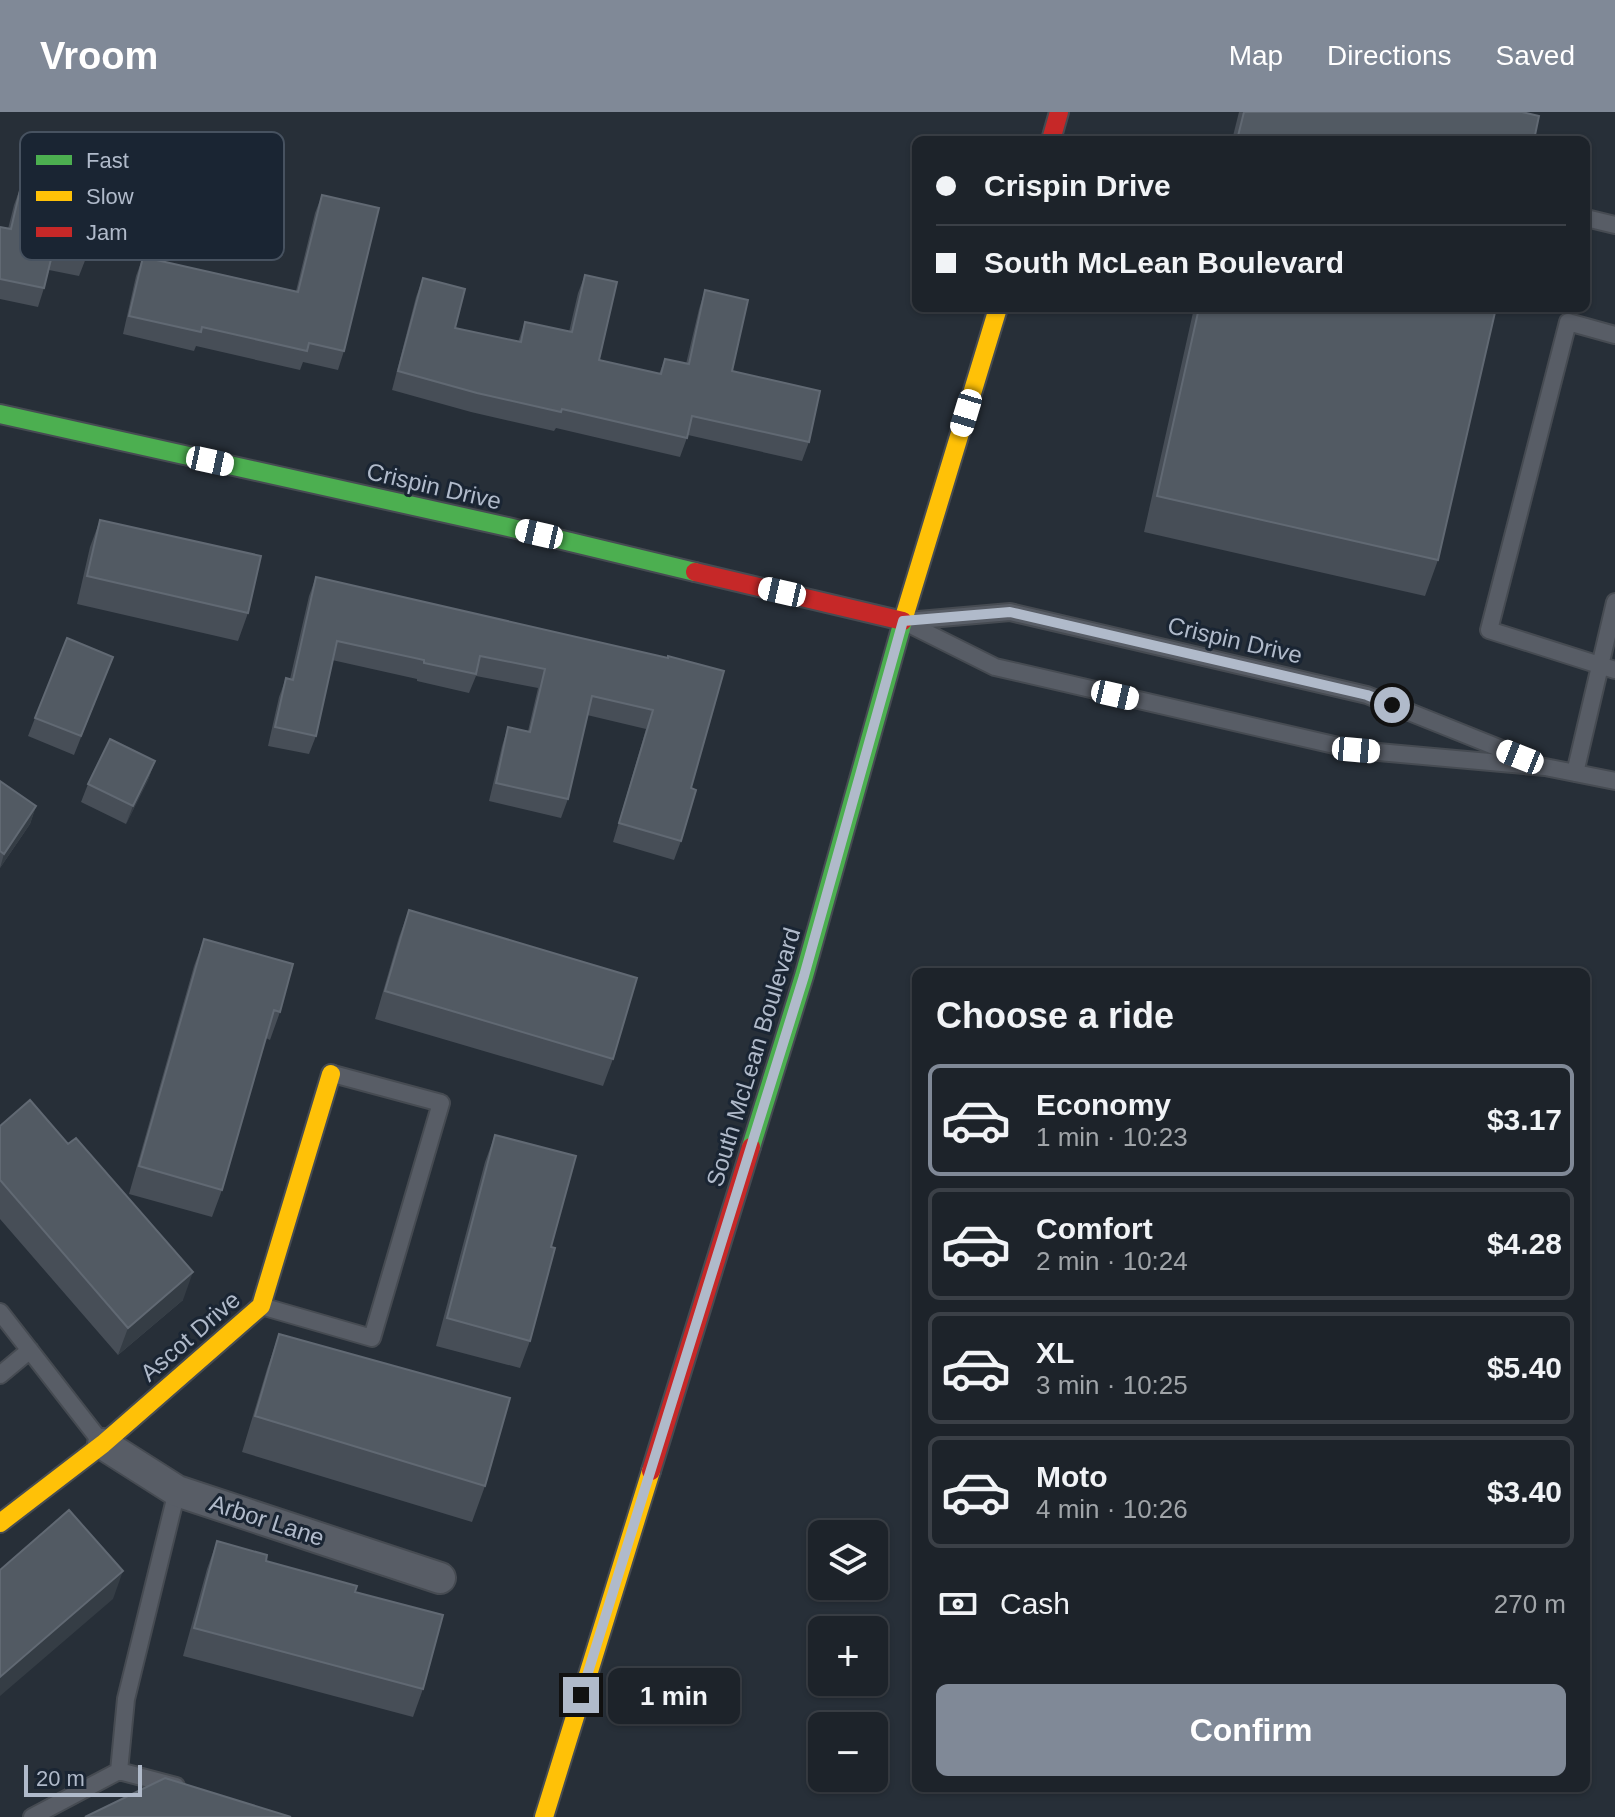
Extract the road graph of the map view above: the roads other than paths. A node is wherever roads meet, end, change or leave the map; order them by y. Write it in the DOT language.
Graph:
graph roads {
  1 [pos="1059,112"];
  2 [pos="1052,136"];
  3 [pos="1590,219"];
  4 [pos="1615,225"];
  5 [pos="997,312"];
  6 [pos="1615,335"];
  7 [pos="0,414"];
  8 [pos="1615,602"];
  9 [pos="903,621"];
  10 [pos="1608,669"];
  11 [pos="1545,767"];
  12 [pos="1575,773"];
  13 [pos="1615,781"];
  14 [pos="331,1074"];
  15 [pos="261,1306"];
  16 [pos="0,1312"];
  17 [pos="30,1350"];
  18 [pos="0,1375"];
  19 [pos="103,1444"];
  20 [pos="177,1491"];
  21 [pos="0,1523"];
  22 [pos="440,1578"];
  23 [pos="119,1771"];
  24 [pos="190,1790"];
  25 [pos="32,1817"];
  26 [pos="544,1817"];
  1 -- 2 [label="main road"];
  3 -- 4 [label="lane"];
  5 -- 9 [label="main road, South McLean Boulevard"];
  6 -- 10 [label="lane"];
  7 -- 9 [label="main road, Crispin Drive"];
  8 -- 10 [label="lane"];
  9 -- 11 [label="lane, Crispin Drive"];
  9 -- 11 [label="lane, Crispin Drive"];
  9 -- 26 [label="main road, South McLean Boulevard"];
  10 -- 12 [label="lane"];
  11 -- 12 [label="lane, Crispin Drive"];
  12 -- 13 [label="lane, Crispin Drive"];
  14 -- 15 [label="main road, Ascot Drive"];
  14 -- 15 [label="lane"];
  15 -- 19 [label="main road, Ascot Drive"];
  16 -- 17 [label="lane"];
  17 -- 18 [label="lane"];
  17 -- 19 [label="lane"];
  19 -- 20 [label="street, Arbor Lane"];
  19 -- 21 [label="main road, Ascot Drive"];
  20 -- 22 [label="street, Arbor Lane"];
  20 -- 23 [label="lane"];
  23 -- 24 [label="lane"];
  23 -- 25 [label="lane"];
}
